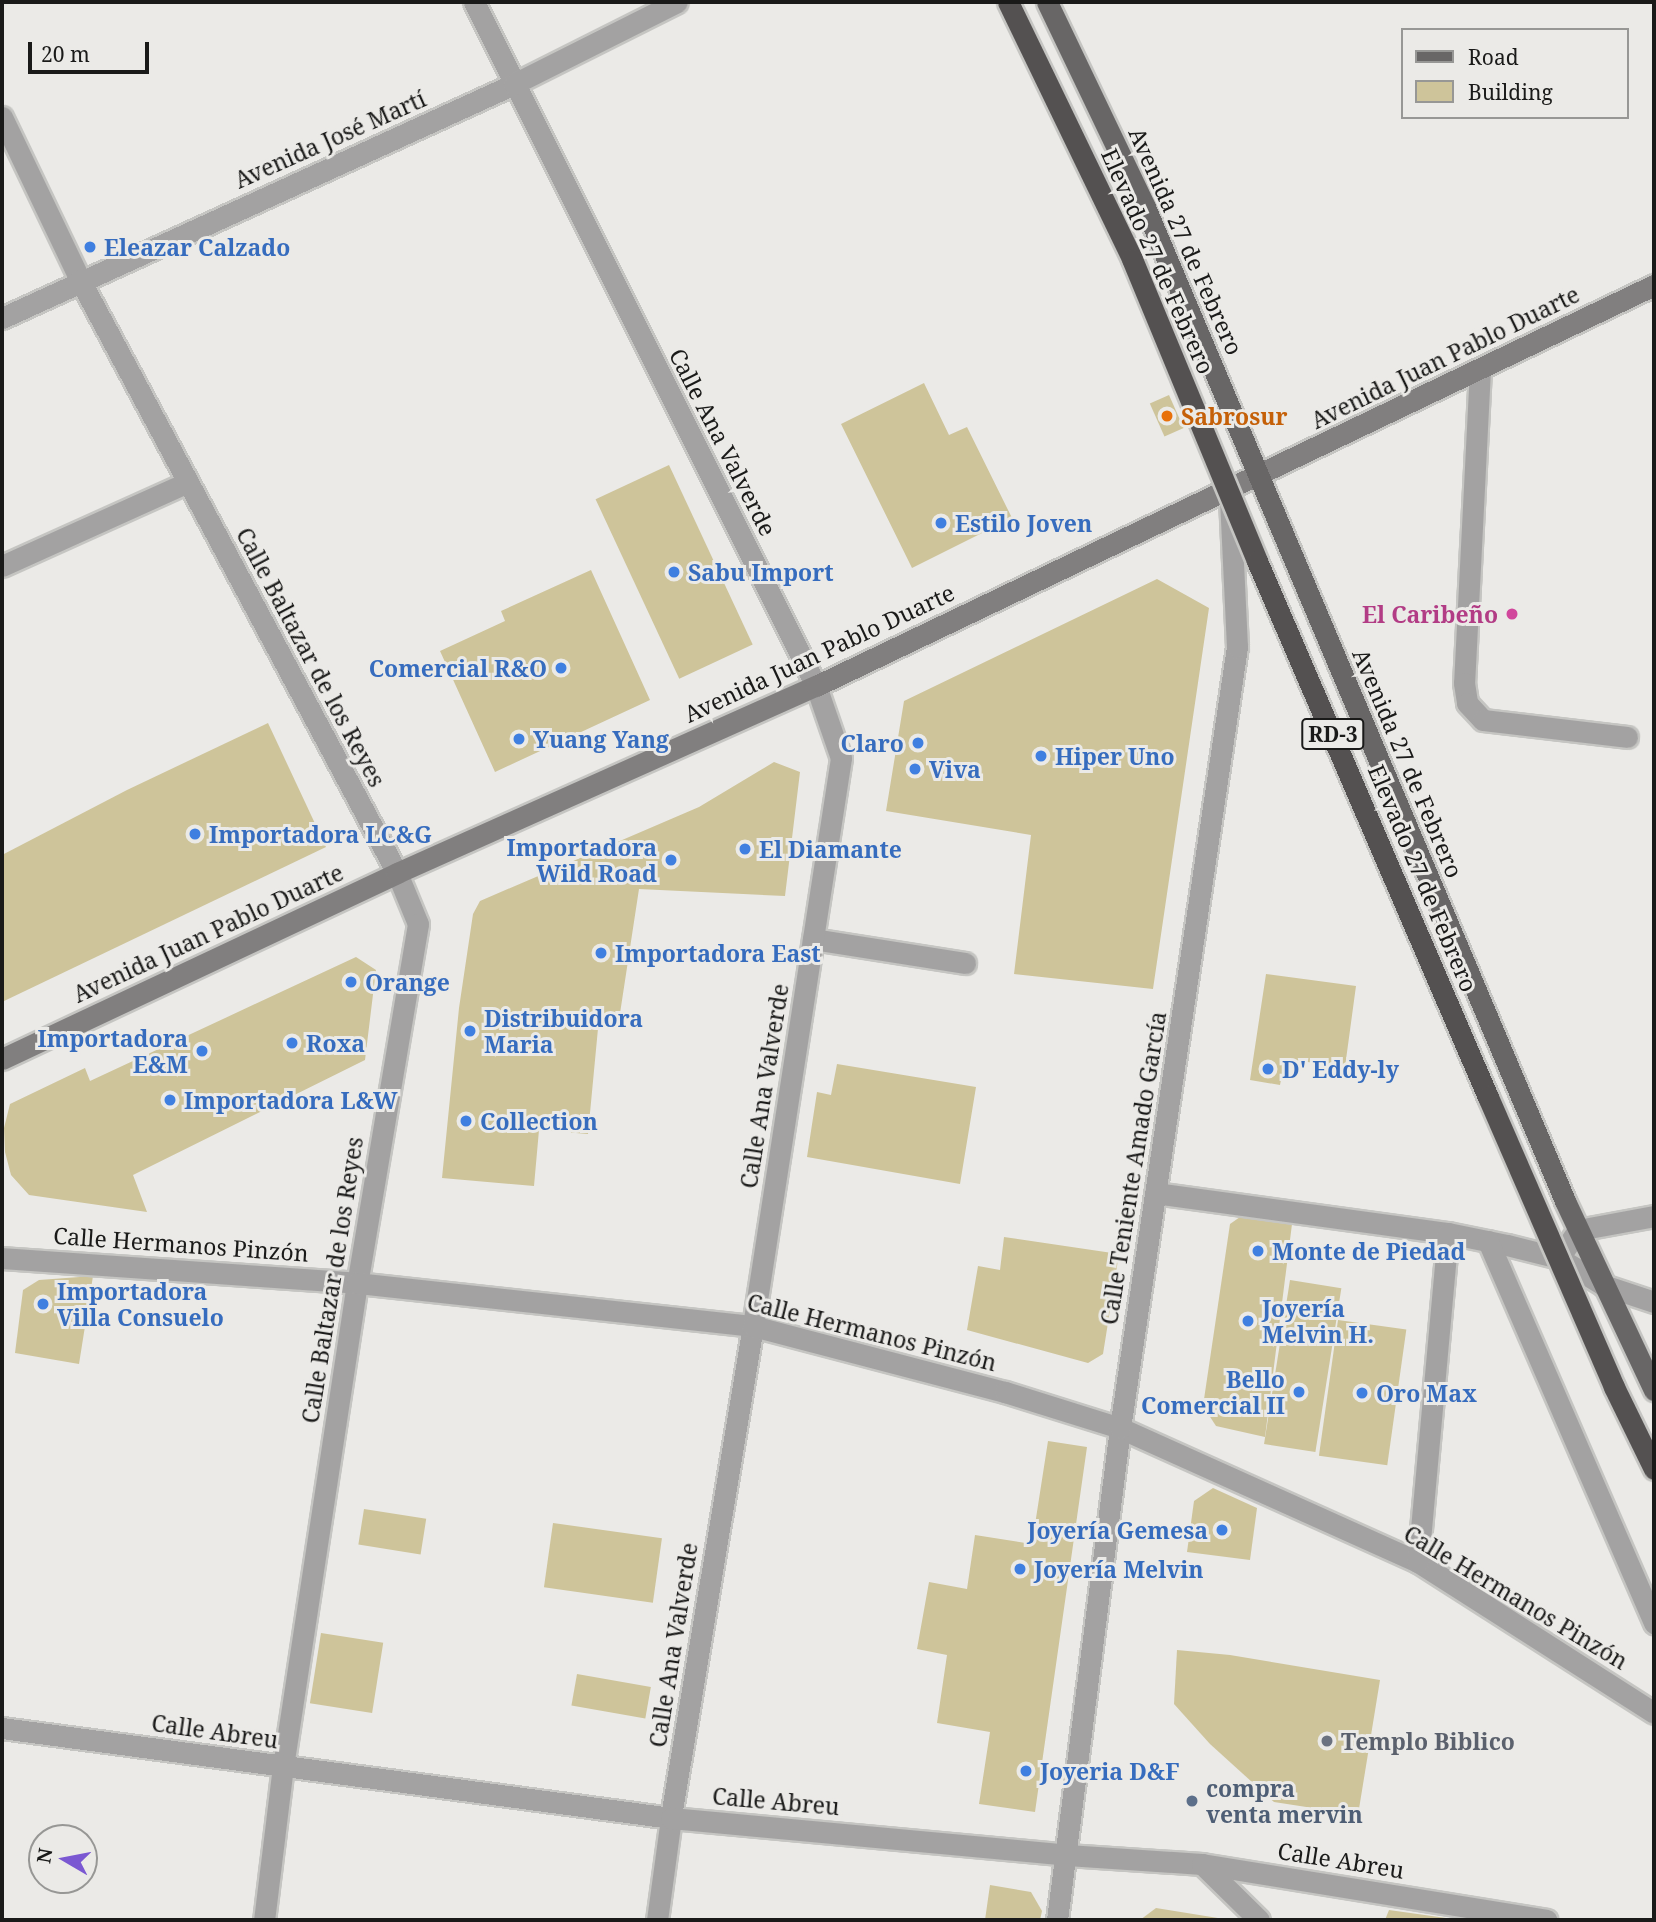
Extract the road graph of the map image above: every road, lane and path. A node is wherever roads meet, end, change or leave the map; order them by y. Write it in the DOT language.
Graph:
graph roads {
  1 [pos="474,2"];
  2 [pos="677,2"];
  3 [pos="1008,2"];
  4 [pos="1047,2"];
  5 [pos="514,84"];
  6 [pos="2,117"];
  7 [pos="80,280"];
  8 [pos="1654,285"];
  9 [pos="2,318"];
  10 [pos="1480,369"];
  11 [pos="1259,476"];
  12 [pos="188,482"];
  13 [pos="1230,489"];
  14 [pos="2,566"];
  15 [pos="816,686"];
  16 [pos="1627,737"];
  17 [pos="397,873"];
  18 [pos="813,939"];
  19 [pos="965,963"];
  20 [pos="2,1059"];
  21 [pos="1155,1193"];
  22 [pos="1654,1216"];
  23 [pos="1578,1230"];
  24 [pos="1448,1233"];
  25 [pos="1488,1241"];
  26 [pos="2,1258"];
  27 [pos="1559,1258"];
  28 [pos="357,1283"];
  29 [pos="1603,1285"];
  30 [pos="1654,1302"];
  31 [pos="753,1326"];
  32 [pos="1654,1390"];
  33 [pos="1120,1428"];
  34 [pos="1654,1469"];
  35 [pos="1418,1562"];
  36 [pos="1654,1623"];
  37 [pos="1654,1713"];
  38 [pos="2,1728"];
  39 [pos="283,1766"];
  40 [pos="671,1818"];
  41 [pos="1066,1855"];
  42 [pos="1202,1864"];
  43 [pos="264,1920"];
  44 [pos="657,1920"];
  45 [pos="1057,1920"];
  46 [pos="1259,1920"];
  47 [pos="1546,1920"];
  1 -- 5 [label="street, Calle Ana Valverde"];
  2 -- 5 [label="street, Avenida José Martí"];
  3 -- 34 [label="highway, Elevado 27 de Febrero / RD-3, bridge"];
  4 -- 11 [label="main road, Avenida 27 de Febrero / RD-3"];
  5 -- 7 [label="street, Avenida José Martí"];
  5 -- 15 [label="street, Calle Ana Valverde"];
  6 -- 7 [label="street, Calle Baltazar de los Reyes"];
  7 -- 9 [label="street, Avenida José Martí"];
  7 -- 12 [label="street, Calle Baltazar de los Reyes"];
  8 -- 10 [label="main road, Avenida Juan Pablo Duarte"];
  10 -- 11 [label="main road, Avenida Juan Pablo Duarte"];
  10 -- 16 [label="street"];
  11 -- 13 [label="main road, Avenida Juan Pablo Duarte"];
  11 -- 23 [label="main road, Avenida 27 de Febrero / RD-3"];
  12 -- 14 [label="street"];
  12 -- 17 [label="street, Calle Baltazar de los Reyes"];
  13 -- 15 [label="main road, Avenida Juan Pablo Duarte"];
  13 -- 21 [label="street, Calle Teniente Amado García"];
  15 -- 17 [label="main road, Avenida Juan Pablo Duarte"];
  15 -- 18 [label="street, Calle Ana Valverde"];
  17 -- 20 [label="main road, Avenida Juan Pablo Duarte"];
  17 -- 28 [label="street, Calle Baltazar de los Reyes"];
  18 -- 19 [label="street"];
  18 -- 31 [label="street, Calle Ana Valverde"];
  21 -- 24 [label="street"];
  21 -- 33 [label="street, Calle Teniente Amado García"];
  22 -- 23 [label="street"];
  23 -- 27 [label="street"];
  23 -- 29 [label="main road, Avenida 27 de Febrero / RD-3"];
  24 -- 25 [label="street"];
  24 -- 35 [label="street"];
  25 -- 27 [label="street"];
  25 -- 36 [label="street"];
  26 -- 28 [label="street, Calle Hermanos Pinzón"];
  27 -- 29 [label="street"];
  28 -- 31 [label="street, Calle Hermanos Pinzón"];
  28 -- 39 [label="street, Calle Baltazar de los Reyes"];
  29 -- 30 [label="street"];
  29 -- 32 [label="main road, Avenida 27 de Febrero / RD-3"];
  31 -- 33 [label="street, Calle Hermanos Pinzón"];
  31 -- 40 [label="street, Calle Ana Valverde"];
  33 -- 35 [label="street, Calle Hermanos Pinzón"];
  33 -- 41 [label="street, Calle Teniente Amado García"];
  35 -- 37 [label="street, Calle Hermanos Pinzón"];
  38 -- 39 [label="street, Calle Abreu"];
  39 -- 40 [label="street, Calle Abreu"];
  39 -- 43 [label="street, Calle Baltazar de los Reyes"];
  40 -- 41 [label="street, Calle Abreu"];
  40 -- 44 [label="street, Calle Ana Valverde"];
  41 -- 42 [label="street, Calle Abreu"];
  41 -- 45 [label="street, Calle Teniente Amado García"];
  42 -- 46 [label="street"];
  42 -- 47 [label="street, Calle Abreu"];
}
